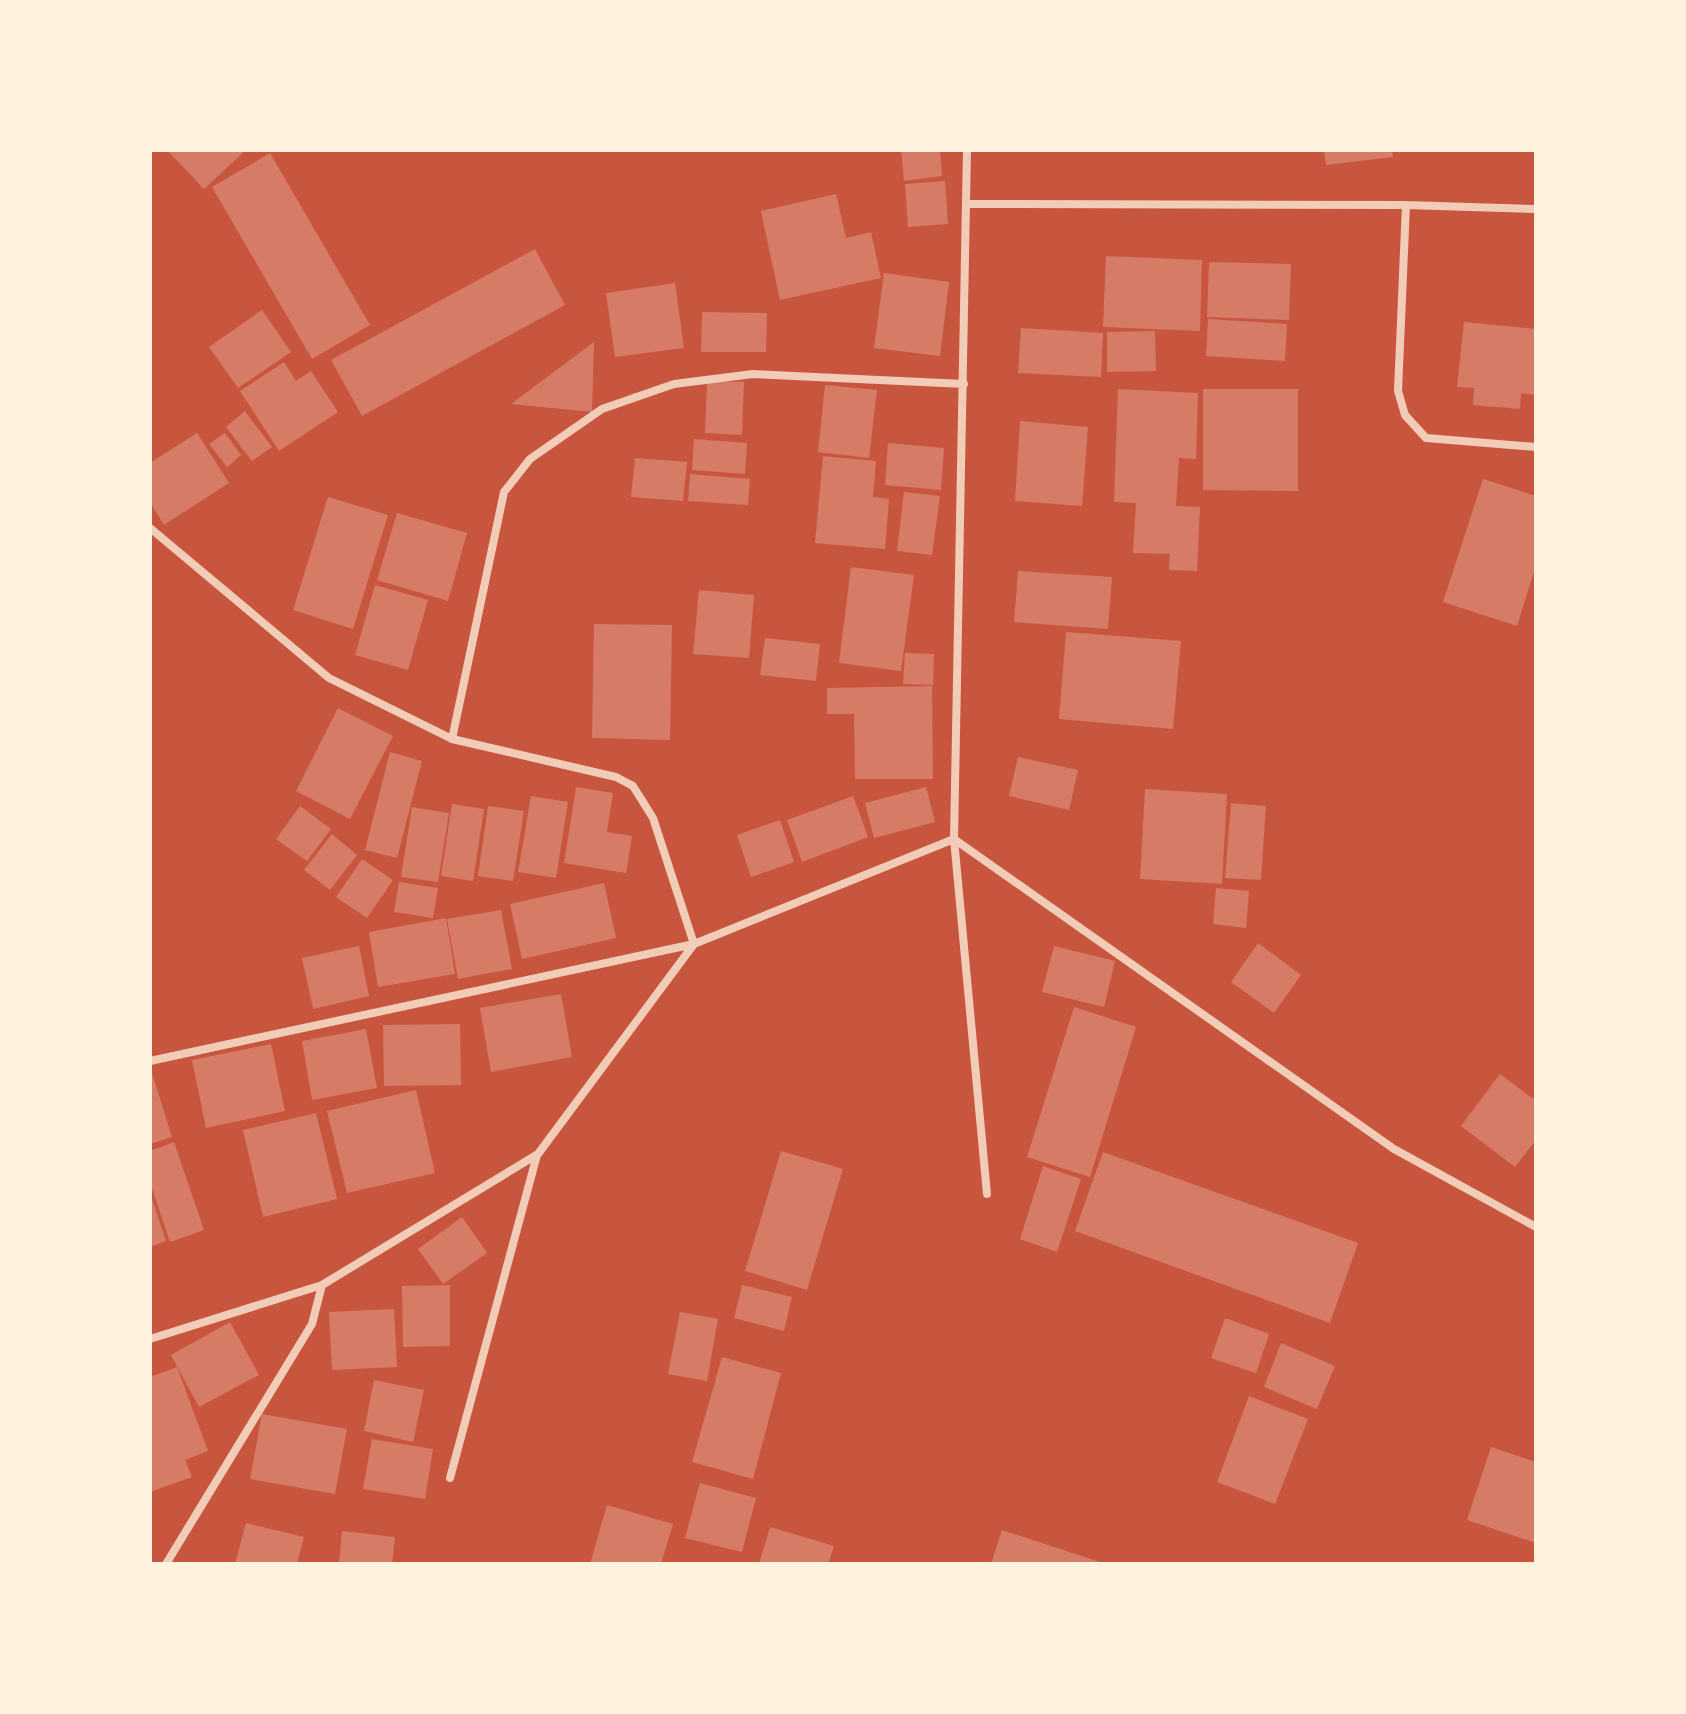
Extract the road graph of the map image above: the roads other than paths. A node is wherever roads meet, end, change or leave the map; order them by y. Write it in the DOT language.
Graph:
graph roads {
  1 [pos="967,150"];
  2 [pos="968,204"];
  3 [pos="1406,205"];
  4 [pos="1536,209"];
  5 [pos="964,384"];
  6 [pos="1536,447"];
  7 [pos="150,528"];
  8 [pos="452,739"];
  9 [pos="954,839"];
  10 [pos="694,944"];
  11 [pos="150,1061"];
  12 [pos="538,1154"];
  13 [pos="987,1194"];
  14 [pos="1536,1227"];
  15 [pos="322,1285"];
  16 [pos="150,1339"];
  17 [pos="450,1478"];
  18 [pos="166,1564"];
  1 -- 2 [label="street"];
  2 -- 3 [label="street"];
  2 -- 5 [label="street"];
  3 -- 4 [label="street"];
  3 -- 6 [label="street"];
  5 -- 8 [label="street"];
  5 -- 9 [label="street"];
  7 -- 8 [label="street"];
  8 -- 10 [label="street"];
  9 -- 10 [label="street"];
  9 -- 13 [label="street"];
  9 -- 14 [label="street"];
  10 -- 11 [label="street"];
  10 -- 12 [label="street"];
  12 -- 15 [label="street"];
  12 -- 17 [label="street"];
  15 -- 16 [label="street"];
  15 -- 18 [label="street"];
}
